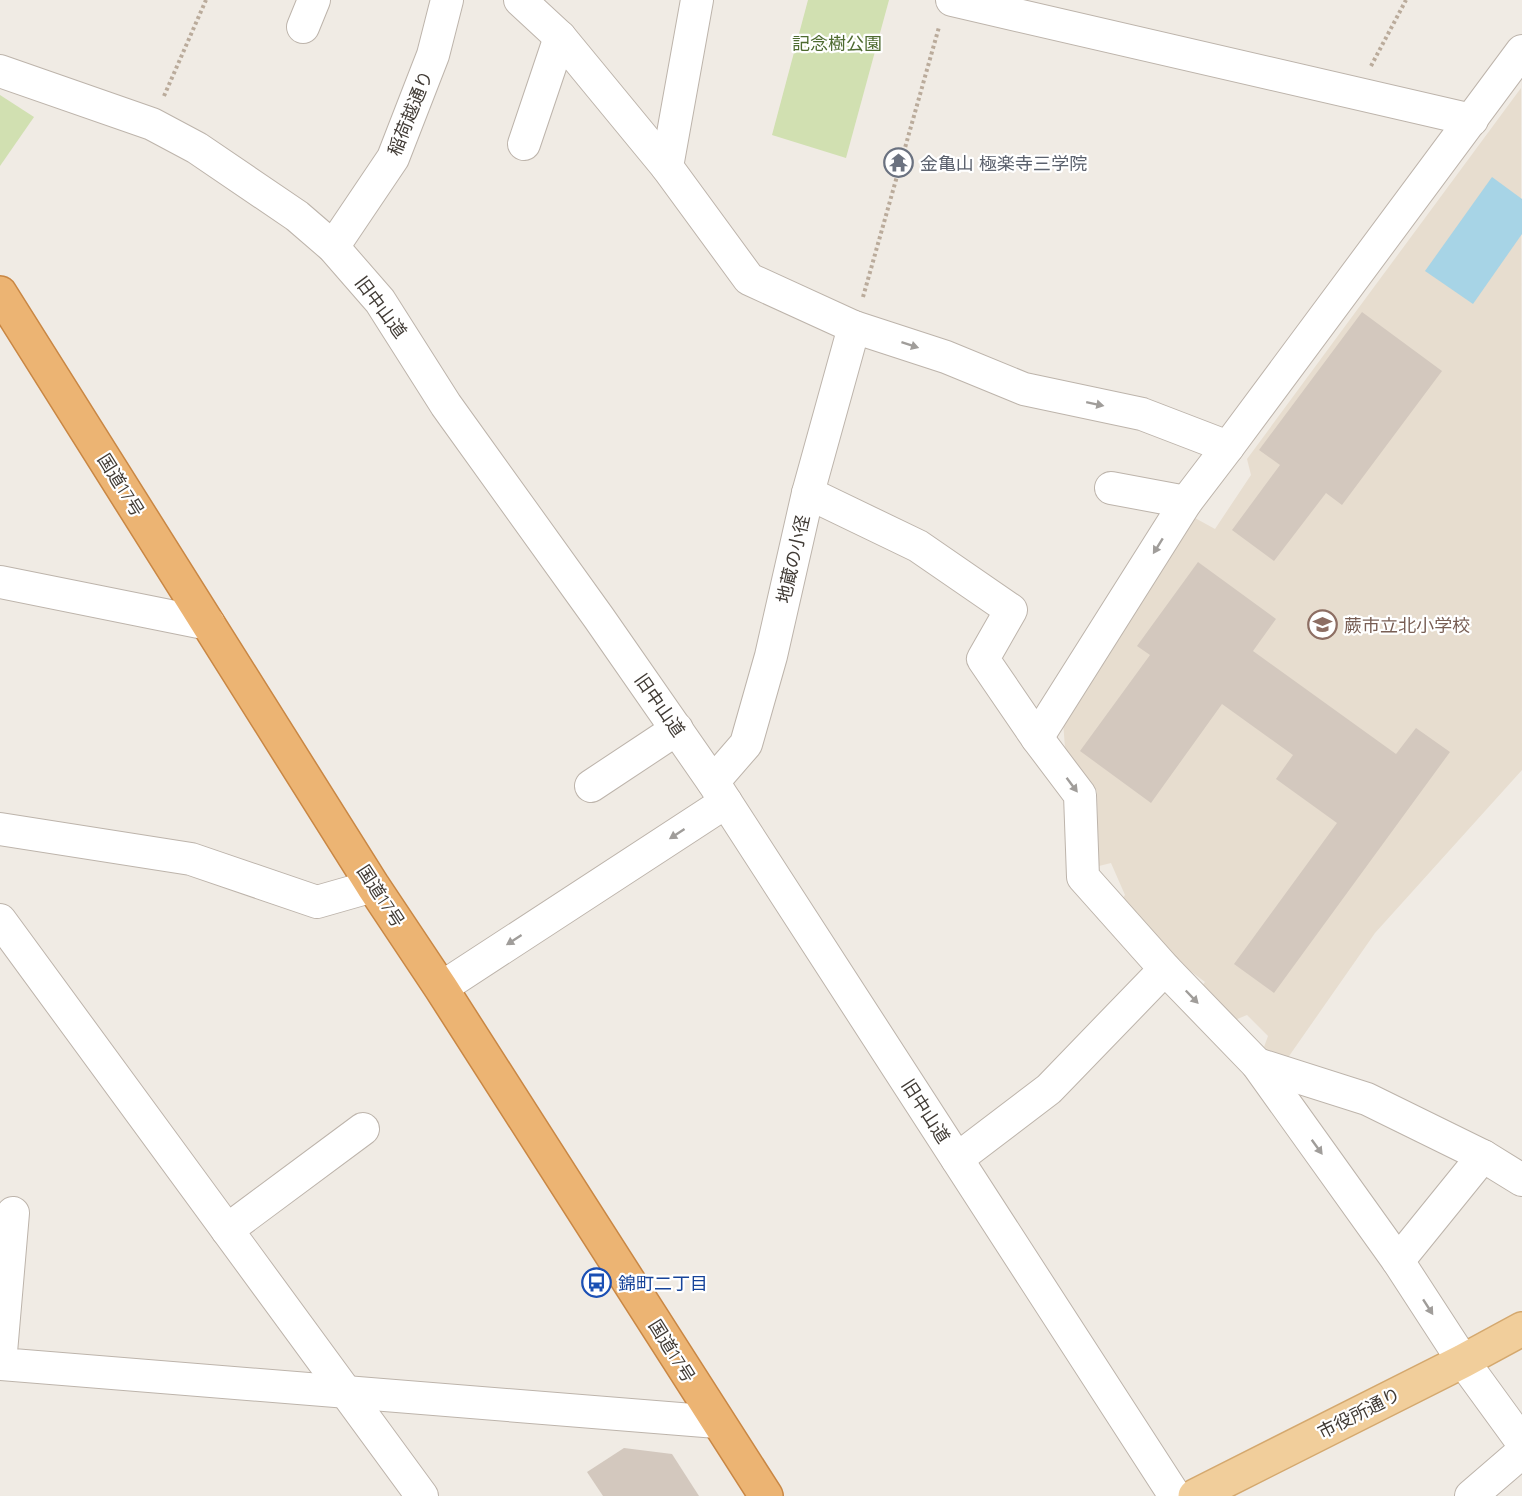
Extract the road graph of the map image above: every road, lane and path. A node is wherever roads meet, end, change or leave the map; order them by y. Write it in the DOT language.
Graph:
graph roads {
  1 [pos="206,0"];
  2 [pos="447,0"];
  3 [pos="520,0"];
  4 [pos="698,0"];
  5 [pos="1406,0"];
  6 [pos="946,11"];
  7 [pos="560,37"];
  8 [pos="1522,51"];
  9 [pos="1370,67"];
  10 [pos="0,71"];
  11 [pos="1472,120"];
  12 [pos="152,124"];
  13 [pos="524,144"];
  14 [pos="667,167"];
  15 [pos="333,248"];
  16 [pos="0,293"];
  17 [pos="854,327"];
  18 [pos="1228,447"];
  19 [pos="1111,488"];
  20 [pos="808,493"];
  21 [pos="1186,502"];
  22 [pos="0,582"];
  23 [pos="209,624"];
  24 [pos="677,729"];
  25 [pos="1037,738"];
  26 [pos="591,786"];
  27 [pos="720,792"];
  28 [pos="0,829"];
  29 [pos="373,886"];
  30 [pos="0,920"];
  31 [pos="1165,969"];
  32 [pos="441,988"];
  33 [pos="1257,1064"];
  34 [pos="363,1129"];
  35 [pos="1483,1156"];
  36 [pos="957,1159"];
  37 [pos="1522,1180"];
  38 [pos="13,1213"];
  39 [pos="227,1230"];
  40 [pos="1398,1261"];
  41 [pos="1522,1329"];
  42 [pos="1462,1361"];
  43 [pos="347,1394"];
  44 [pos="717,1422"];
  45 [pos="1522,1442"];
  46 [pos="1522,1452"];
  47 [pos="422,1496"];
  48 [pos="766,1496"];
  49 [pos="1175,1496"];
  50 [pos="1195,1496"];
  51 [pos="1471,1496"];
  1 -- 12 [label="path"];
  2 -- 15 [label="street, 稲荷越通り"];
  3 -- 7 [label="street"];
  4 -- 14 [label="street"];
  5 -- 9 [label="path"];
  6 -- 11 [label="street"];
  6 -- 17 [label="path"];
  7 -- 13 [label="street"];
  7 -- 14 [label="street"];
  8 -- 11 [label="street"];
  10 -- 12 [label="street, 旧中山道"];
  11 -- 18 [label="street"];
  12 -- 15 [label="street, 旧中山道"];
  14 -- 17 [label="street"];
  15 -- 24 [label="street, 旧中山道"];
  16 -- 23 [label="highway, 国道17号"];
  17 -- 18 [label="street, one-way"];
  17 -- 20 [label="street, 地蔵の小径"];
  18 -- 21 [label="street"];
  19 -- 21 [label="street"];
  20 -- 25 [label="street"];
  20 -- 27 [label="street, 地蔵の小径"];
  21 -- 25 [label="street, one-way"];
  22 -- 23 [label="street"];
  23 -- 29 [label="highway, 国道17号"];
  24 -- 26 [label="street"];
  24 -- 27 [label="street, 旧中山道"];
  25 -- 31 [label="street, one-way"];
  27 -- 32 [label="street, 地蔵の小径, one-way"];
  27 -- 36 [label="street, 旧中山道"];
  28 -- 29 [label="street"];
  29 -- 32 [label="highway, 国道17号"];
  30 -- 39 [label="street"];
  31 -- 33 [label="street, one-way"];
  31 -- 36 [label="street"];
  32 -- 44 [label="highway, 国道17号"];
  33 -- 35 [label="street"];
  33 -- 40 [label="street, one-way"];
  34 -- 39 [label="street"];
  35 -- 37 [label="street"];
  35 -- 40 [label="street"];
  36 -- 49 [label="street, 旧中山道"];
  38 -- 43 [label="street"];
  39 -- 43 [label="street"];
  40 -- 42 [label="street, one-way"];
  41 -- 42 [label="main road, 市役所通り"];
  42 -- 45 [label="street"];
  42 -- 50 [label="main road, 市役所通り"];
  43 -- 44 [label="street"];
  43 -- 47 [label="street"];
  44 -- 48 [label="highway, 国道17号"];
  46 -- 51 [label="street"];
}
